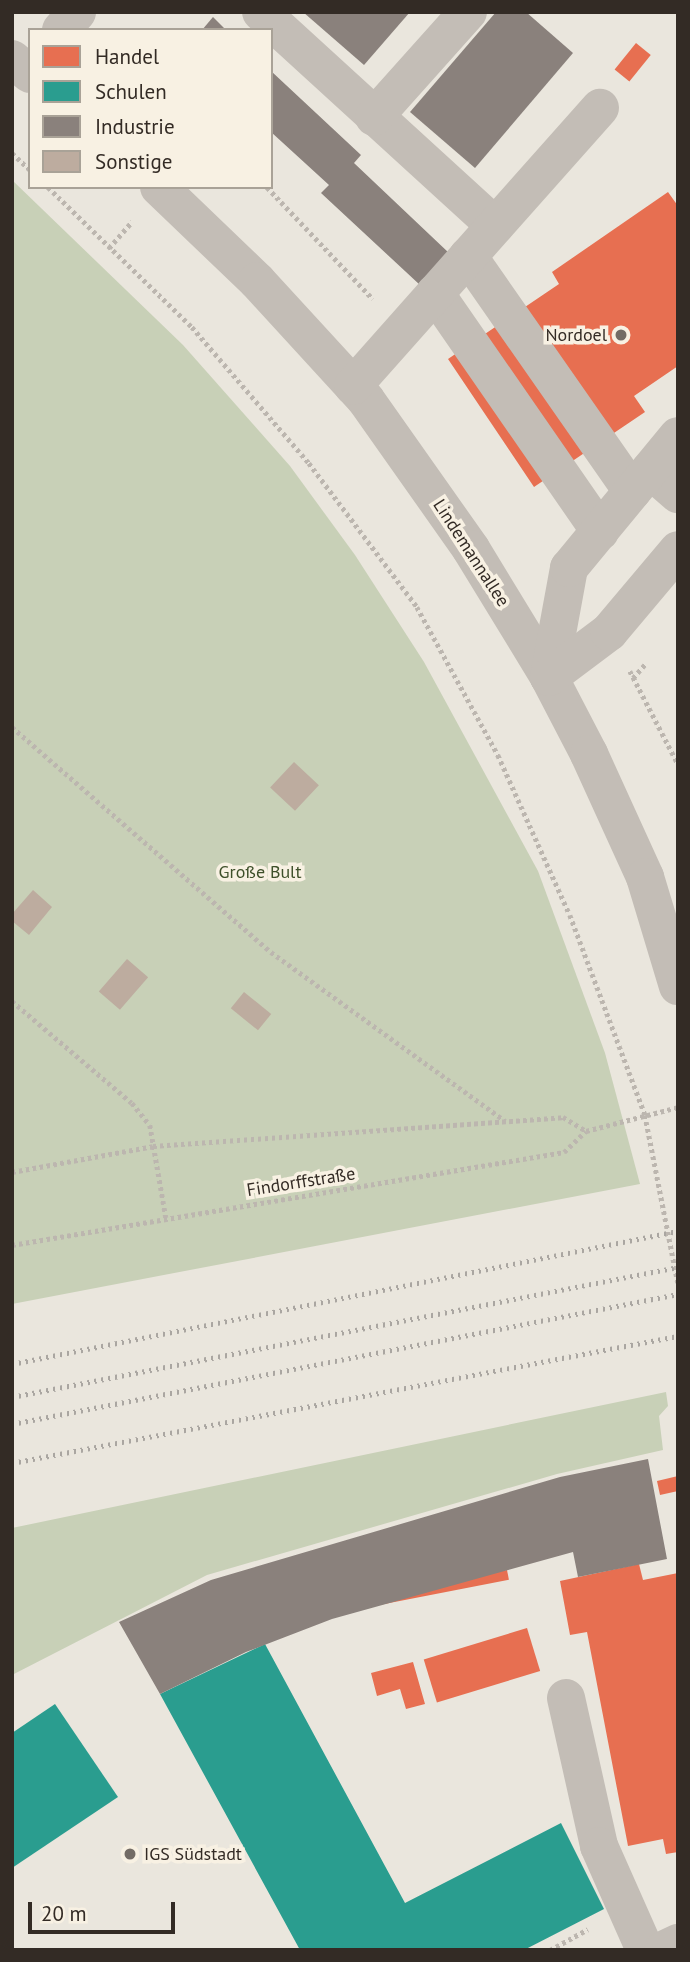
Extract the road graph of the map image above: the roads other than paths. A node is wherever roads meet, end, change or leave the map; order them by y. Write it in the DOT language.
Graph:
graph roads {
  1 [pos="77,12"];
  2 [pos="261,12"];
  3 [pos="468,12"];
  4 [pos="63,28"];
  5 [pos="600,108"];
  6 [pos="374,117"];
  7 [pos="161,189"];
  8 [pos="495,226"];
  9 [pos="468,256"];
  10 [pos="435,293"];
  11 [pos="353,386"];
  12 [pos="678,436"];
  13 [pos="653,485"];
  14 [pos="600,531"];
  15 [pos="678,550"];
  16 [pos="549,677"];
  17 [pos="670,924"];
  18 [pos="678,986"];
  19 [pos="566,1698"];
  20 [pos="678,1943"];
  21 [pos="645,1950"];
  22 [pos="663,1950"];
  1 -- 4 [label="street"];
  2 -- 6 [label="street"];
  3 -- 6 [label="street"];
  5 -- 8 [label="street"];
  6 -- 8 [label="street"];
  7 -- 11 [label="street, Lindemannallee"];
  8 -- 9 [label="street"];
  9 -- 10 [label="street"];
  9 -- 13 [label="street"];
  10 -- 11 [label="street"];
  10 -- 14 [label="street"];
  11 -- 16 [label="street, Lindemannallee"];
  12 -- 13 [label="street"];
  13 -- 14 [label="street"];
  14 -- 16 [label="street"];
  15 -- 16 [label="street"];
  16 -- 17 [label="street, Lindemannallee"];
  17 -- 18 [label="street, Lindemannallee"];
  19 -- 21 [label="street"];
  20 -- 22 [label="street"];
}
